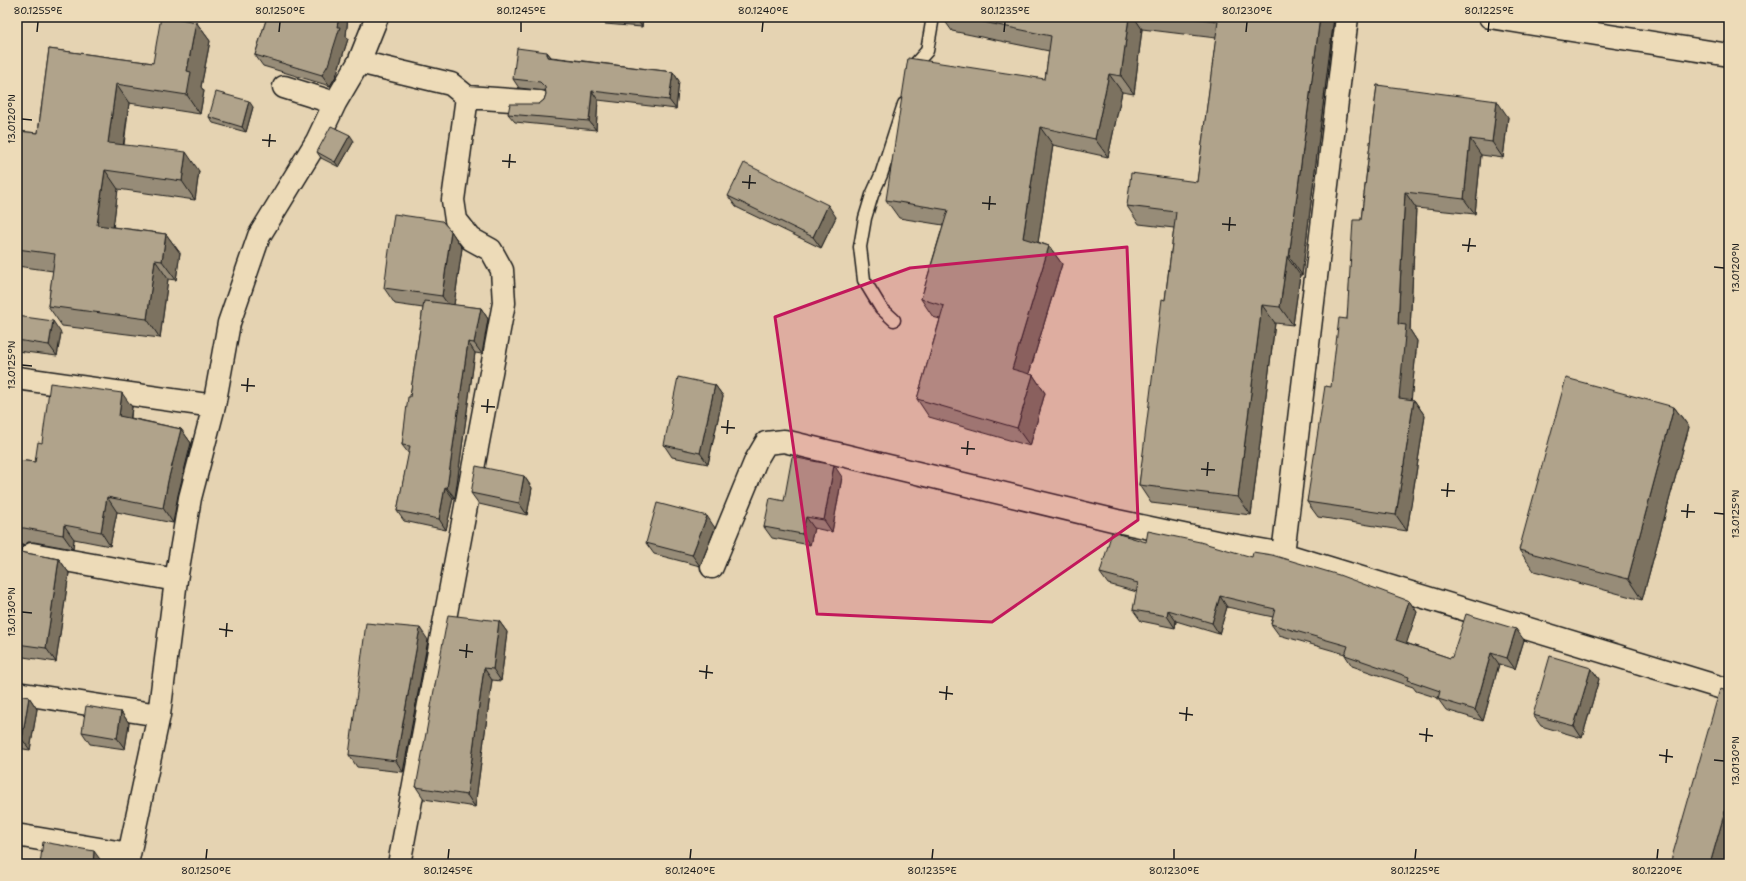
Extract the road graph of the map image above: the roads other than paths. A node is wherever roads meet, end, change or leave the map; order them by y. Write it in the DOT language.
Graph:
graph roads {
  1 [pos="377,17"];
  2 [pos="933,17"];
  3 [pos="1347,17"];
  4 [pos="1490,17"];
  5 [pos="1729,55"];
  6 [pos="359,62"];
  7 [pos="284,86"];
  8 [pos="467,97"];
  9 [pos="540,102"];
  10 [pos="335,103"];
  11 [pos="894,320"];
  12 [pos="17,378"];
  13 [pos="214,406"];
  14 [pos="32,554"];
  15 [pos="1283,554"];
  16 [pos="712,567"];
  17 [pos="176,580"];
  18 [pos="1729,690"];
  19 [pos="17,693"];
  20 [pos="159,715"];
  21 [pos="22,836"];
  22 [pos="128,859"];
  23 [pos="400,859"];
  1 -- 6 [label="street"];
  2 -- 11 [label="lane"];
  3 -- 15 [label="street"];
  4 -- 5 [label="street"];
  6 -- 8 [label="street"];
  6 -- 10 [label="street"];
  7 -- 10 [label="street"];
  8 -- 9 [label="street"];
  8 -- 23 [label="street"];
  10 -- 13 [label="street"];
  12 -- 13 [label="street"];
  13 -- 17 [label="street"];
  14 -- 17 [label="street"];
  15 -- 16 [label="street"];
  15 -- 18 [label="street"];
  17 -- 20 [label="street"];
  19 -- 20 [label="street"];
  20 -- 22 [label="street"];
  21 -- 22 [label="street"];
}
